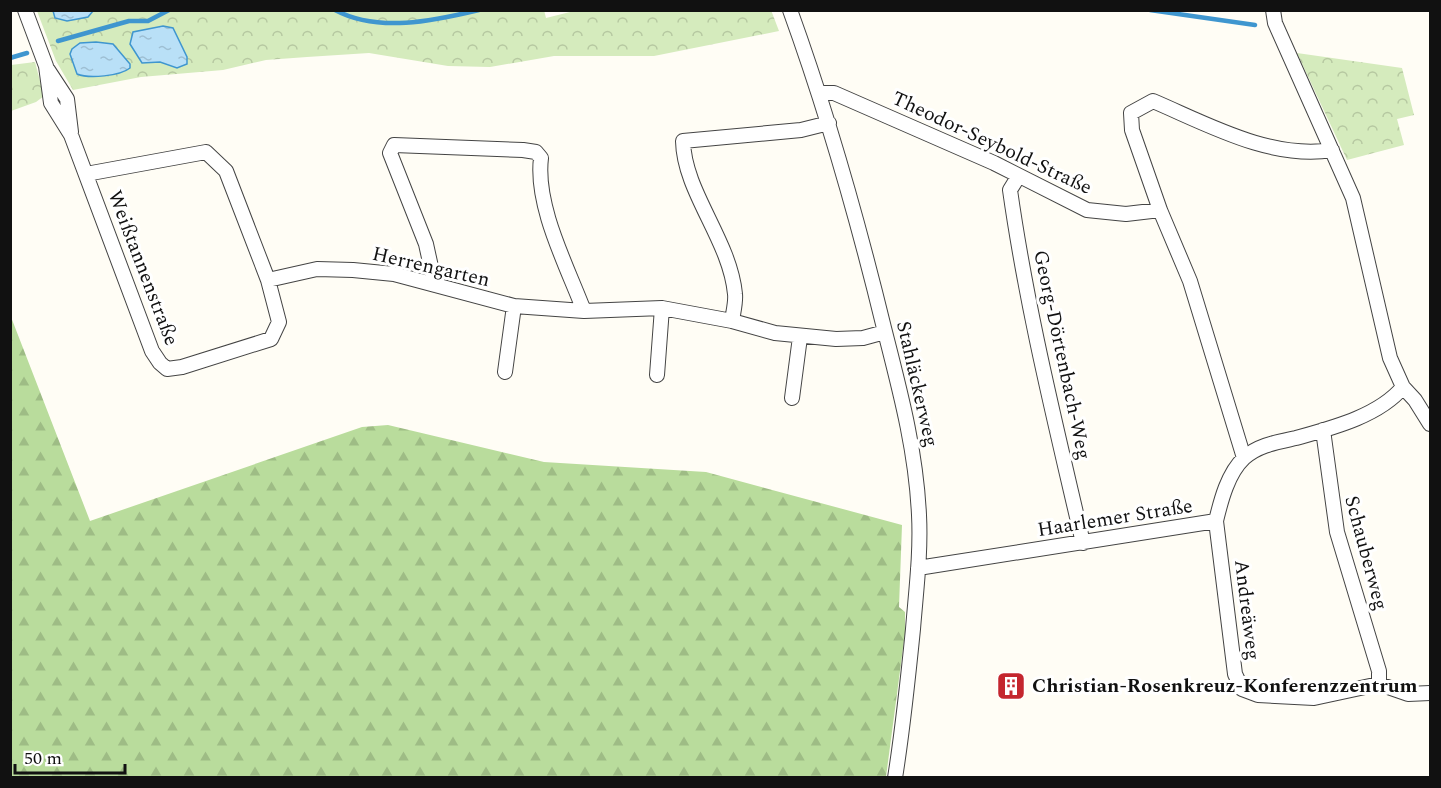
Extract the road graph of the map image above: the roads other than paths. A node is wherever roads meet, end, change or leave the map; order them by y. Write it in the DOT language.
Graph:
graph roads {
  1 [pos="25,10"];
  2 [pos="790,10"];
  3 [pos="1273,10"];
  4 [pos="820,93"];
  5 [pos="829,123"];
  6 [pos="1332,150"];
  7 [pos="86,174"];
  8 [pos="1018,177"];
  9 [pos="1160,210"];
  10 [pos="267,280"];
  11 [pos="435,285"];
  12 [pos="513,306"];
  13 [pos="662,308"];
  14 [pos="584,311"];
  15 [pos="732,321"];
  16 [pos="885,332"];
  17 [pos="800,337"];
  18 [pos="505,372"];
  19 [pos="657,375"];
  20 [pos="1403,387"];
  21 [pos="792,398"];
  22 [pos="1431,424"];
  23 [pos="1323,430"];
  24 [pos="1244,458"];
  25 [pos="1216,521"];
  26 [pos="1083,543"];
  27 [pos="918,568"];
  28 [pos="1379,684"];
  29 [pos="1431,693"];
  30 [pos="895,777"];
  1 -- 7 [label="street, Weißtannenstraße"];
  2 -- 4 [label="street, Stahläckerweg"];
  3 -- 6 [label="street"];
  4 -- 5 [label="street, Stahläckerweg"];
  4 -- 8 [label="street, Theodor-Seybold-Straße"];
  5 -- 15 [label="street"];
  5 -- 16 [label="street, Stahläckerweg"];
  6 -- 9 [label="street"];
  6 -- 20 [label="street"];
  7 -- 10 [label="street, Weißtannenstraße"];
  7 -- 10 [label="street, Weißtannenstraße"];
  8 -- 9 [label="street, Theodor-Seybold-Straße"];
  8 -- 26 [label="street, Georg-Dörtenbach-Weg"];
  9 -- 24 [label="street"];
  10 -- 11 [label="street, Herrengarten"];
  11 -- 12 [label="street, Herrengarten"];
  11 -- 14 [label="street"];
  12 -- 14 [label="street, Herrengarten"];
  12 -- 18 [label="street"];
  13 -- 14 [label="street, Herrengarten"];
  13 -- 15 [label="street, Herrengarten"];
  13 -- 19 [label="street"];
  15 -- 17 [label="street, Herrengarten"];
  16 -- 17 [label="street, Herrengarten"];
  16 -- 27 [label="street, Stahläckerweg"];
  17 -- 21 [label="street"];
  20 -- 22 [label="street"];
  20 -- 23 [label="street"];
  23 -- 24 [label="street"];
  23 -- 28 [label="street, Schauberweg"];
  24 -- 25 [label="street, Haarlemer Straße"];
  25 -- 26 [label="street, Haarlemer Straße"];
  25 -- 28 [label="street, Andreäweg"];
  26 -- 27 [label="street, Haarlemer Straße"];
  27 -- 30 [label="street, Stahläckerweg"];
  28 -- 29 [label="street"];
}
